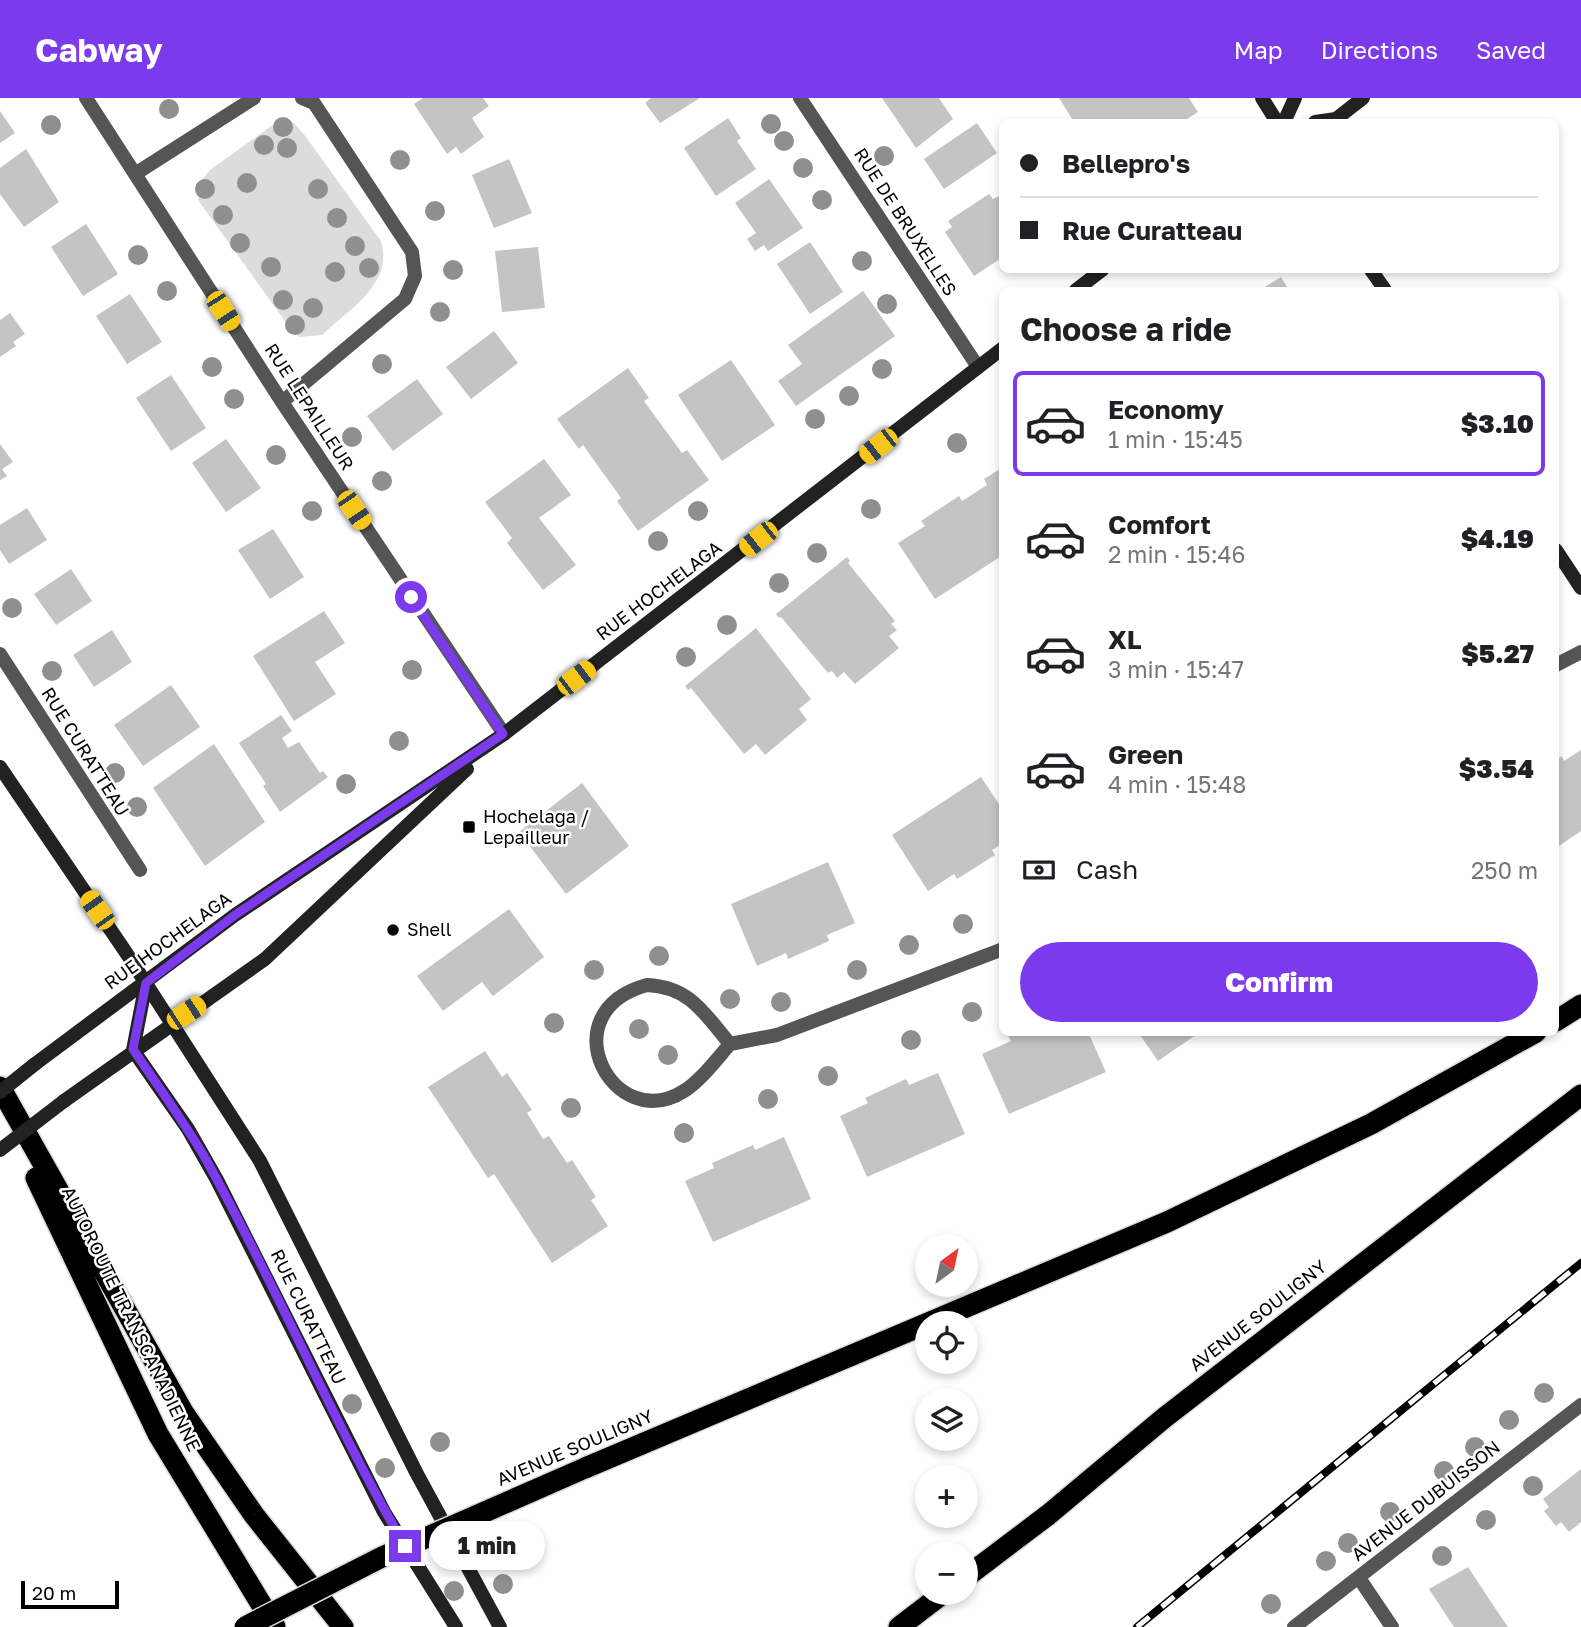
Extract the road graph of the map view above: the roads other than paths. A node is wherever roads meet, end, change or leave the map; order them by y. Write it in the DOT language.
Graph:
graph roads {
  1 [pos="86,98"];
  2 [pos="254,98"];
  3 [pos="302,98"];
  4 [pos="800,98"];
  5 [pos="1262,98"];
  6 [pos="1295,98"];
  7 [pos="1363,98"];
  8 [pos="1276,119"];
  9 [pos="1285,119"];
  10 [pos="1336,119"];
  11 [pos="135,174"];
  12 [pos="1098,273"];
  13 [pos="1080,287"];
  14 [pos="999,351"];
  15 [pos="978,367"];
  16 [pos="282,402"];
  17 [pos="1559,555"];
  18 [pos="1581,588"];
  19 [pos="1581,652"];
  20 [pos="0,654"];
  21 [pos="1559,663"];
  22 [pos="503,734"];
  23 [pos="0,767"];
  24 [pos="140,870"];
  25 [pos="999,951"];
  26 [pos="146,983"];
  27 [pos="1581,1005"];
  28 [pos="1559,1019"];
  29 [pos="170,1024"];
  30 [pos="1528,1036"];
  31 [pos="730,1045"];
  32 [pos="133,1049"];
  33 [pos="0,1092"];
  34 [pos="1581,1095"];
  35 [pos="0,1150"];
  36 [pos="1581,1405"];
  37 [pos="978,1568"];
  38 [pos="1359,1578"];
  39 [pos="928,1605"];
  40 [pos="245,1627"];
  41 [pos="275,1627"];
  42 [pos="343,1627"];
  43 [pos="456,1627"];
  44 [pos="500,1627"];
  45 [pos="899,1627"];
  46 [pos="1294,1627"];
  47 [pos="1392,1627"];
  1 -- 11 [label="street, RUE LEPAILLEUR"];
  2 -- 11 [label="street"];
  3 -- 16 [label="street"];
  4 -- 15 [label="street, RUE DE BRUXELLES"];
  5 -- 8 [label="main road"];
  6 -- 9 [label="main road"];
  7 -- 10 [label="main road"];
  11 -- 16 [label="street, RUE LEPAILLEUR"];
  12 -- 13 [label="main road"];
  14 -- 15 [label="main road, RUE HOCHELAGA"];
  15 -- 22 [label="main road, RUE HOCHELAGA"];
  16 -- 22 [label="street, RUE LEPAILLEUR"];
  17 -- 18 [label="main road"];
  19 -- 21 [label="street"];
  20 -- 24 [label="street, RUE CURATTEAU"];
  22 -- 26 [label="main road, RUE HOCHELAGA"];
  22 -- 29 [label="main road, RUE HOCHELAGA"];
  23 -- 26 [label="main road, RUE CURATTEAU"];
  25 -- 31 [label="street"];
  26 -- 29 [label="main road, RUE CURATTEAU"];
  26 -- 32 [label="main road"];
  26 -- 33 [label="main road, RUE HOCHELAGA, bridge"];
  27 -- 28 [label="highway"];
  29 -- 32 [label="main road, RUE HOCHELAGA"];
  29 -- 44 [label="main road, RUE CURATTEAU"];
  30 -- 40 [label="highway, AVENUE SOULIGNY, bridge"];
  31 -- 31 [label="street"];
  32 -- 35 [label="main road, RUE HOCHELAGA, bridge"];
  32 -- 43 [label="main road, RUE CURATTEAU"];
  33 -- 41 [label="highway, AUTOROUTE TRANSCANADIENNE"];
  33 -- 42 [label="highway"];
  34 -- 37 [label="highway, AVENUE SOULIGNY"];
  36 -- 38 [label="street, AVENUE DUBUISSON"];
  38 -- 46 [label="street, AVENUE DUBUISSON"];
  38 -- 47 [label="street"];
  39 -- 45 [label="highway"];
}
